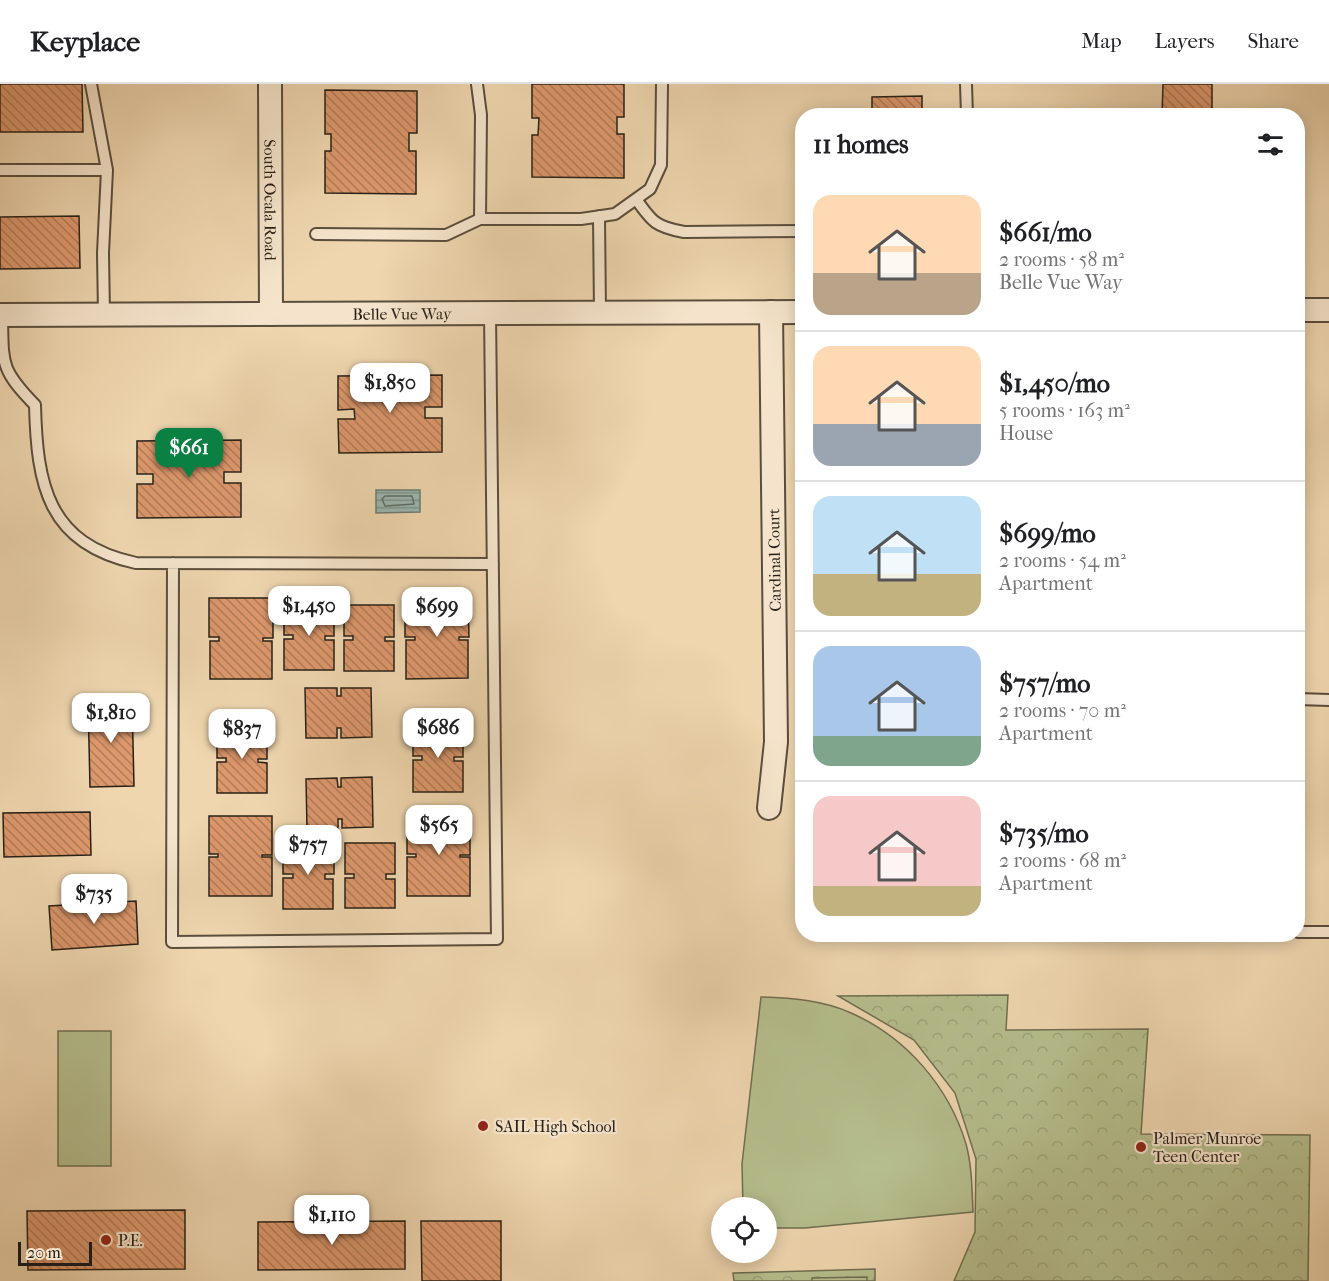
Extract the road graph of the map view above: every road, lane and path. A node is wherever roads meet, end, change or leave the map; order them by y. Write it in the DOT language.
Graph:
graph roads {
  1 [pos="91,84"];
  2 [pos="270,84"];
  3 [pos="477,84"];
  4 [pos="662,84"];
  5 [pos="966,84"];
  6 [pos="967,108"];
  7 [pos="0,170"];
  8 [pos="107,170"];
  9 [pos="636,199"];
  10 [pos="599,216"];
  11 [pos="480,219"];
  12 [pos="795,231"];
  13 [pos="316,234"];
  14 [pos="1305,310"];
  15 [pos="1329,310"];
  16 [pos="771,312"];
  17 [pos="795,312"];
  18 [pos="490,313"];
  19 [pos="600,313"];
  20 [pos="104,314"];
  21 [pos="271,314"];
  22 [pos="1,315"];
  23 [pos="173,563"];
  24 [pos="493,564"];
  25 [pos="1305,699"];
  26 [pos="1329,700"];
  27 [pos="769,808"];
  28 [pos="1305,932"];
  29 [pos="1329,932"];
  1 -- 8 [label="lane"];
  2 -- 21 [label="street, South Ocala Road"];
  3 -- 11 [label="lane"];
  4 -- 9 [label="lane"];
  5 -- 6 [label="lane"];
  7 -- 8 [label="lane"];
  8 -- 20 [label="lane"];
  9 -- 10 [label="lane"];
  9 -- 12 [label="lane"];
  10 -- 11 [label="lane"];
  10 -- 19 [label="lane"];
  11 -- 13 [label="lane"];
  14 -- 15 [label="street"];
  16 -- 17 [label="street, Belle Vue Way"];
  16 -- 19 [label="street, Belle Vue Way"];
  16 -- 27 [label="street, Cardinal Court"];
  18 -- 19 [label="street, Belle Vue Way"];
  18 -- 21 [label="street, Belle Vue Way"];
  18 -- 24 [label="lane"];
  20 -- 21 [label="street, Belle Vue Way"];
  20 -- 22 [label="street, Belle Vue Way"];
  22 -- 23 [label="lane"];
  23 -- 24 [label="lane"];
  23 -- 24 [label="lane"];
  25 -- 26 [label="lane"];
  28 -- 29 [label="lane"];
}
